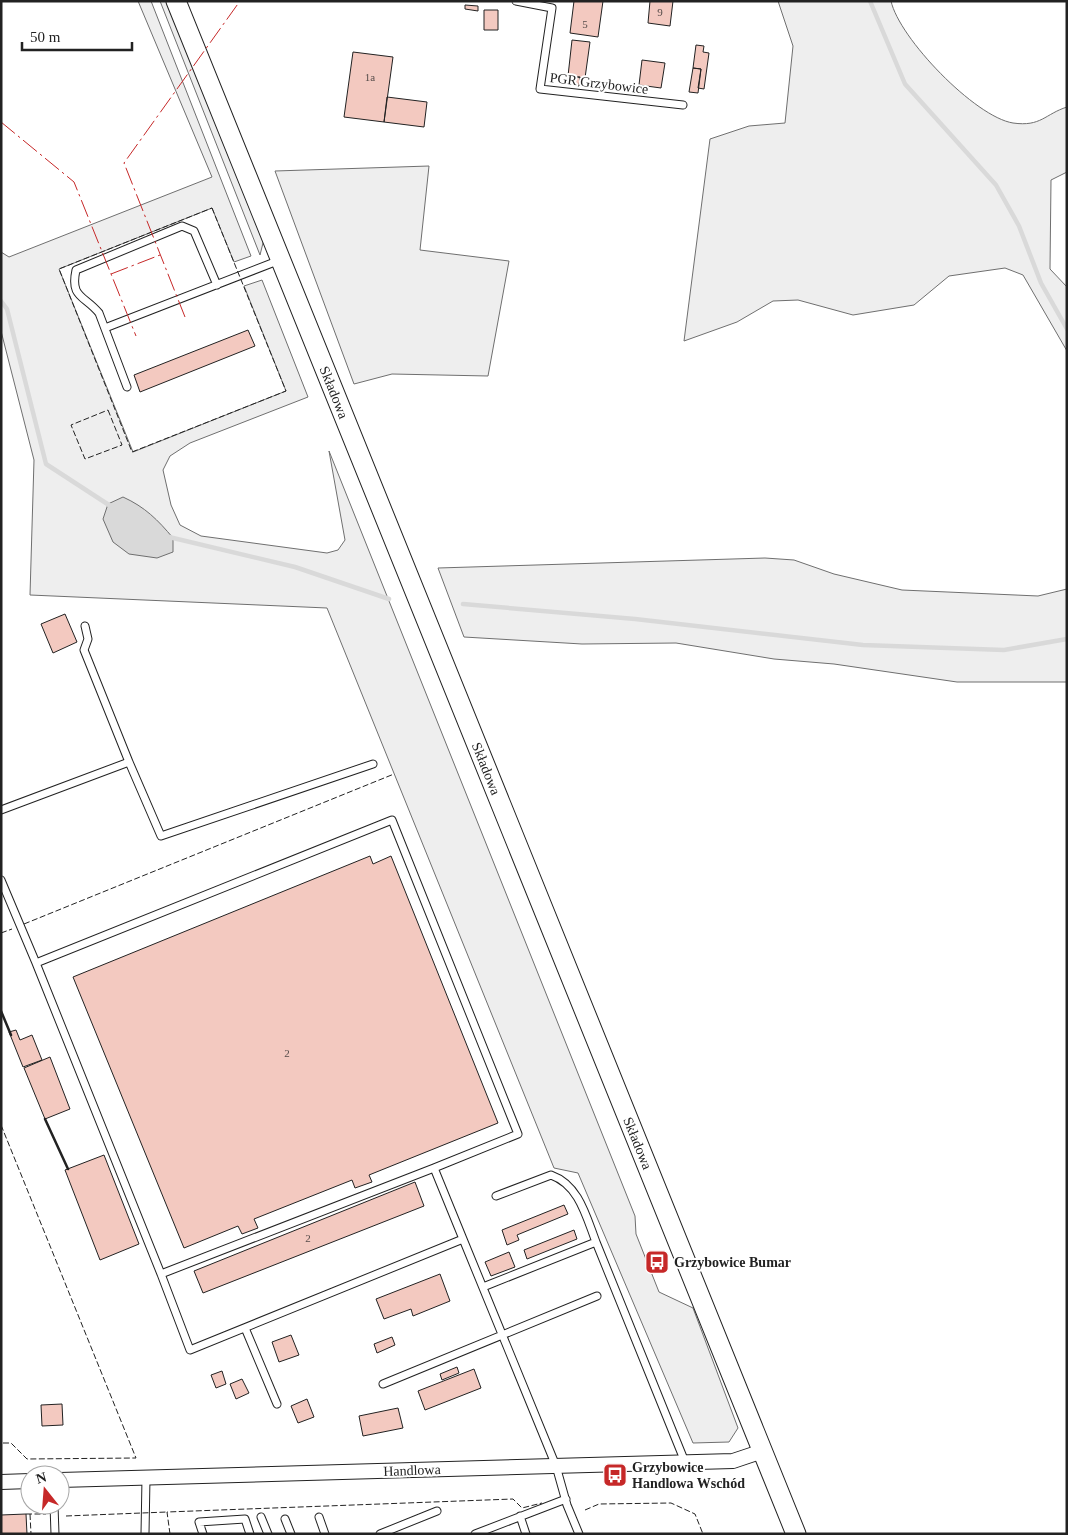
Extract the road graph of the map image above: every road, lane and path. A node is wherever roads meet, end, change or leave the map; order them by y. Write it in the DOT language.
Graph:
graph roads {
  1 [pos="176,1"];
  2 [pos="516,1"];
  3 [pos="683,105"];
  4 [pos="280,260"];
  5 [pos="216,285"];
  6 [pos="104,328"];
  7 [pos="127,388"];
  8 [pos="84,626"];
  9 [pos="129,762"];
  10 [pos="373,764"];
  11 [pos="1,810"];
  12 [pos="1,880"];
  13 [pos="36,962"];
  14 [pos="434,1168"];
  15 [pos="496,1196"];
  16 [pos="464,1238"];
  17 [pos="596,1242"];
  18 [pos="161,1274"];
  19 [pos="483,1287"];
  20 [pos="597,1296"];
  21 [pos="245,1328"];
  22 [pos="503,1336"];
  23 [pos="382,1384"];
  24 [pos="277,1404"];
  25 [pos="763,1451"];
  26 [pos="686,1462"];
  27 [pos="556,1466"];
  28 [pos="146,1478"];
  29 [pos="70,1480"];
  30 [pos="20,1481"];
  31 [pos="1,1482"];
  32 [pos="566,1499"];
  33 [pos="437,1511"];
  34 [pos="54,1515"];
  35 [pos="319,1516"];
  36 [pos="520,1516"];
  37 [pos="262,1517"];
  38 [pos="285,1519"];
  39 [pos="55,1534"];
  40 [pos="145,1534"];
  41 [pos="203,1534"];
  42 [pos="250,1534"];
  43 [pos="268,1534"];
  44 [pos="291,1534"];
  45 [pos="325,1534"];
  46 [pos="380,1534"];
  47 [pos="474,1534"];
  48 [pos="526,1534"];
  49 [pos="579,1534"];
  50 [pos="796,1534"];
  1 -- 4 [label="main road, Składowa"];
  2 -- 3 [label="lane, PGR Grzybowice"];
  4 -- 5 [label="lane"];
  4 -- 25 [label="main road, Składowa"];
  5 -- 6 [label="lane"];
  5 -- 6 [label="lane"];
  6 -- 7 [label="lane"];
  8 -- 9 [label="lane"];
  9 -- 10 [label="lane"];
  9 -- 11 [label="lane"];
  12 -- 13 [label="lane"];
  13 -- 14 [label="lane"];
  13 -- 18 [label="lane"];
  14 -- 16 [label="lane"];
  14 -- 18 [label="lane"];
  15 -- 17 [label="lane"];
  16 -- 19 [label="lane"];
  16 -- 21 [label="lane"];
  17 -- 19 [label="lane"];
  17 -- 26 [label="lane"];
  18 -- 21 [label="lane"];
  19 -- 22 [label="lane"];
  20 -- 22 [label="lane"];
  21 -- 24 [label="lane"];
  22 -- 23 [label="lane"];
  22 -- 27 [label="lane"];
  25 -- 26 [label="street, Handlowa"];
  25 -- 50 [label="main road, Składowa"];
  26 -- 27 [label="street, Handlowa"];
  27 -- 28 [label="street, Handlowa"];
  27 -- 32 [label="lane"];
  28 -- 29 [label="street, Handlowa"];
  28 -- 40 [label="lane"];
  30 -- 31 [label="street"];
  32 -- 36 [label="lane"];
  32 -- 49 [label="lane"];
  33 -- 46 [label="lane"];
  34 -- 39 [label="lane"];
  35 -- 45 [label="lane"];
  36 -- 47 [label="lane"];
  36 -- 48 [label="lane"];
  37 -- 43 [label="lane"];
  38 -- 44 [label="lane"];
  41 -- 42 [label="lane"];
}
